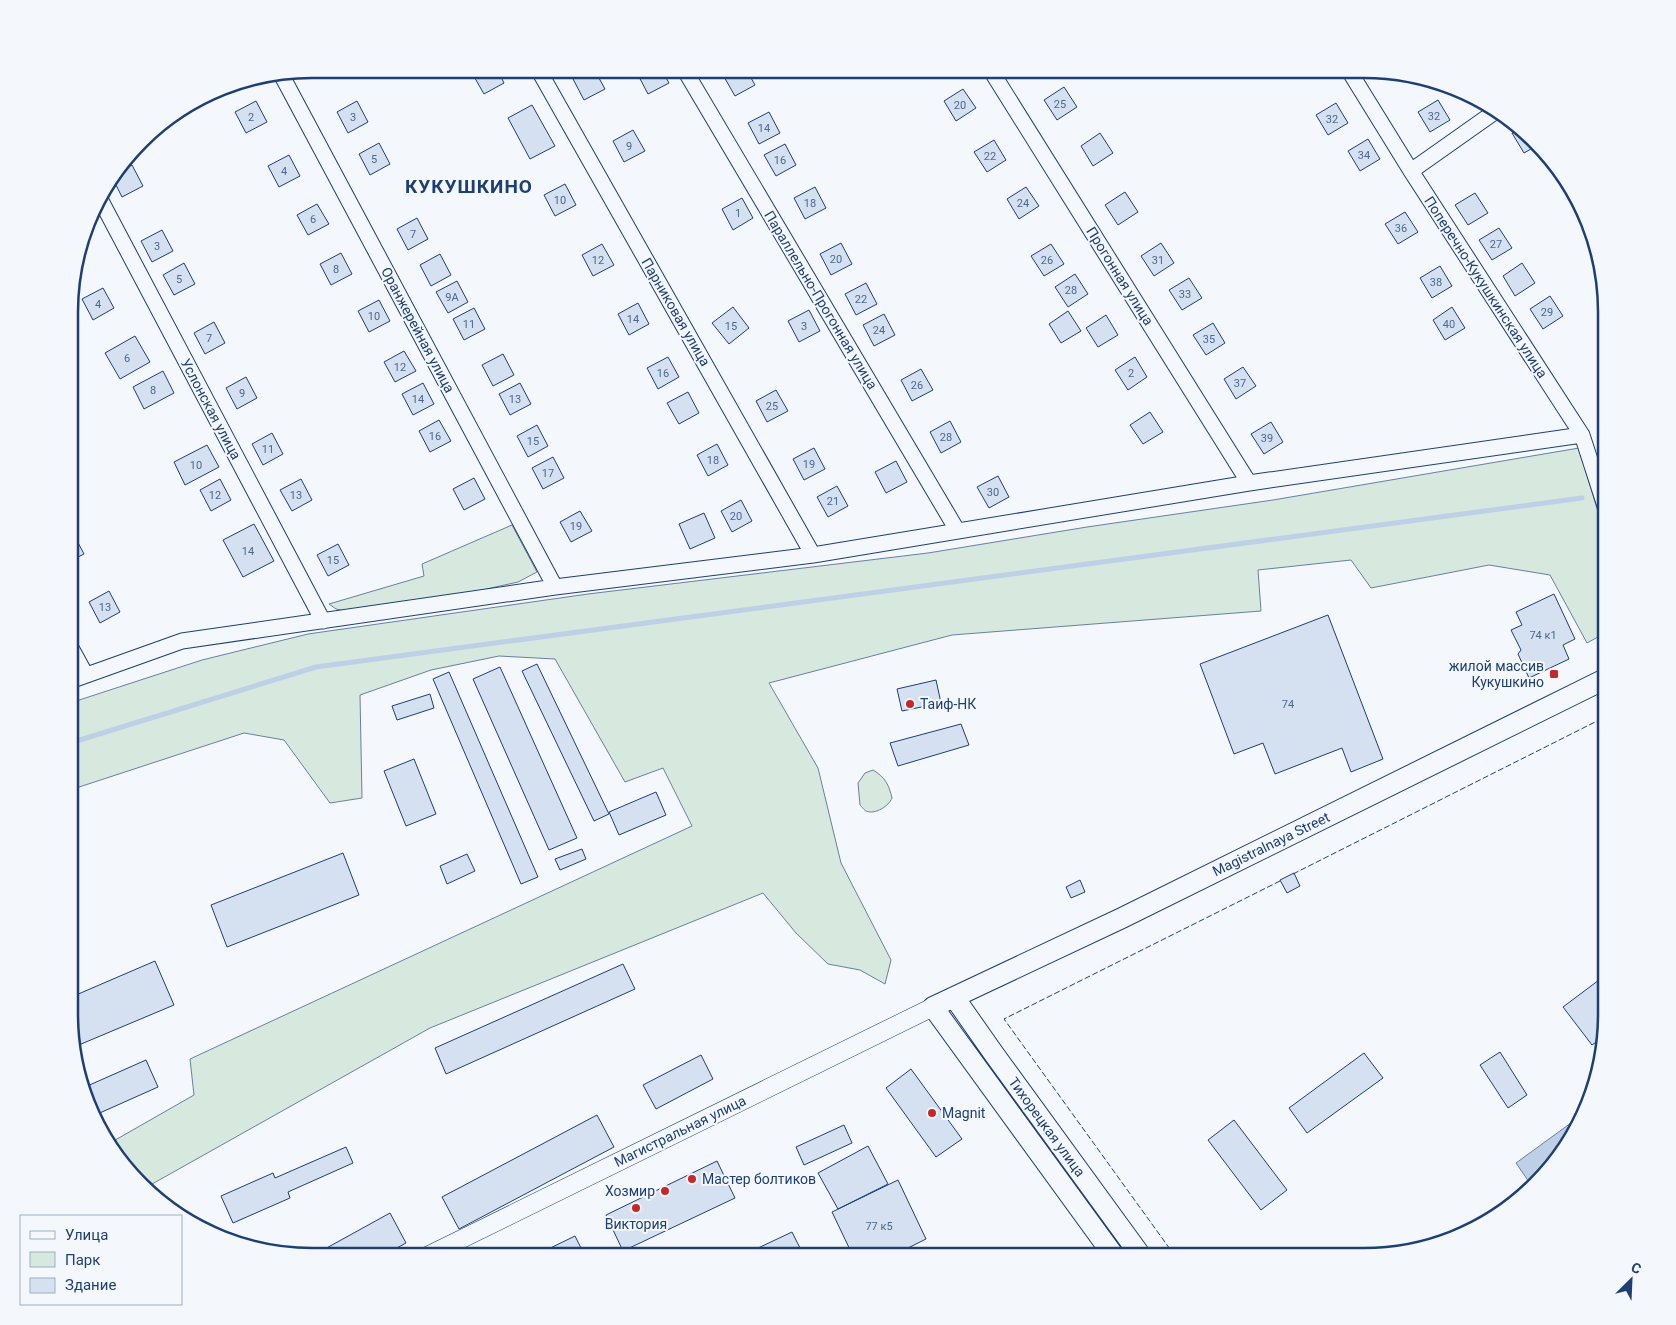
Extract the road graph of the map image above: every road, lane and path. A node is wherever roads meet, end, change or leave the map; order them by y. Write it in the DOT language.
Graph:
graph roads {
  1 [pos="543,78"];
  2 [pos="689,78"];
  3 [pos="996,78"];
  4 [pos="1354,78"];
  5 [pos="284,80"];
  6 [pos="1491,115"];
  7 [pos="1411,171"];
  8 [pos="103,205"];
  9 [pos="1582,435"];
  10 [pos="1249,483"];
  11 [pos="1598,484"];
  12 [pos="957,530"];
  13 [pos="813,555"];
  14 [pos="555,587"];
  15 [pos="323,621"];
  16 [pos="78,660"];
  17 [pos="86,675"];
  18 [pos="78,678"];
  19 [pos="1598,682"];
  20 [pos="954,997"];
  21 [pos="933,1007"];
  22 [pos="443,1248"];
  23 [pos="1108,1248"];
  24 [pos="1135,1248"];
  1 -- 13 [label="street, Парниковая улица"];
  2 -- 12 [label="street, Параллельно-Прогонная улица"];
  3 -- 10 [label="street, Прогонная улица"];
  4 -- 7 [label="street, Поперечно-Кукушкинская улица"];
  5 -- 14 [label="street, Оранжерейная улица"];
  6 -- 7 [label="street"];
  7 -- 9 [label="street, Поперечно-Кукушкинская улица"];
  8 -- 15 [label="street, Услонская улица"];
  9 -- 10 [label="street"];
  9 -- 11 [label="street, Поперечно-Кукушкинская улица"];
  10 -- 12 [label="street"];
  12 -- 13 [label="street"];
  13 -- 14 [label="street"];
  14 -- 15 [label="street"];
  15 -- 17 [label="street"];
  16 -- 17 [label="street"];
  17 -- 18 [label="street"];
  19 -- 20 [label="main road, Magistralnaya Street"];
  20 -- 21 [label="main road, Magistralnaya Street"];
  20 -- 24 [label="main road, Тихорецкая улица"];
  21 -- 22 [label="street, Магистральная улица"];
  21 -- 23 [label="main road, Тихорецкая улица"];
}
